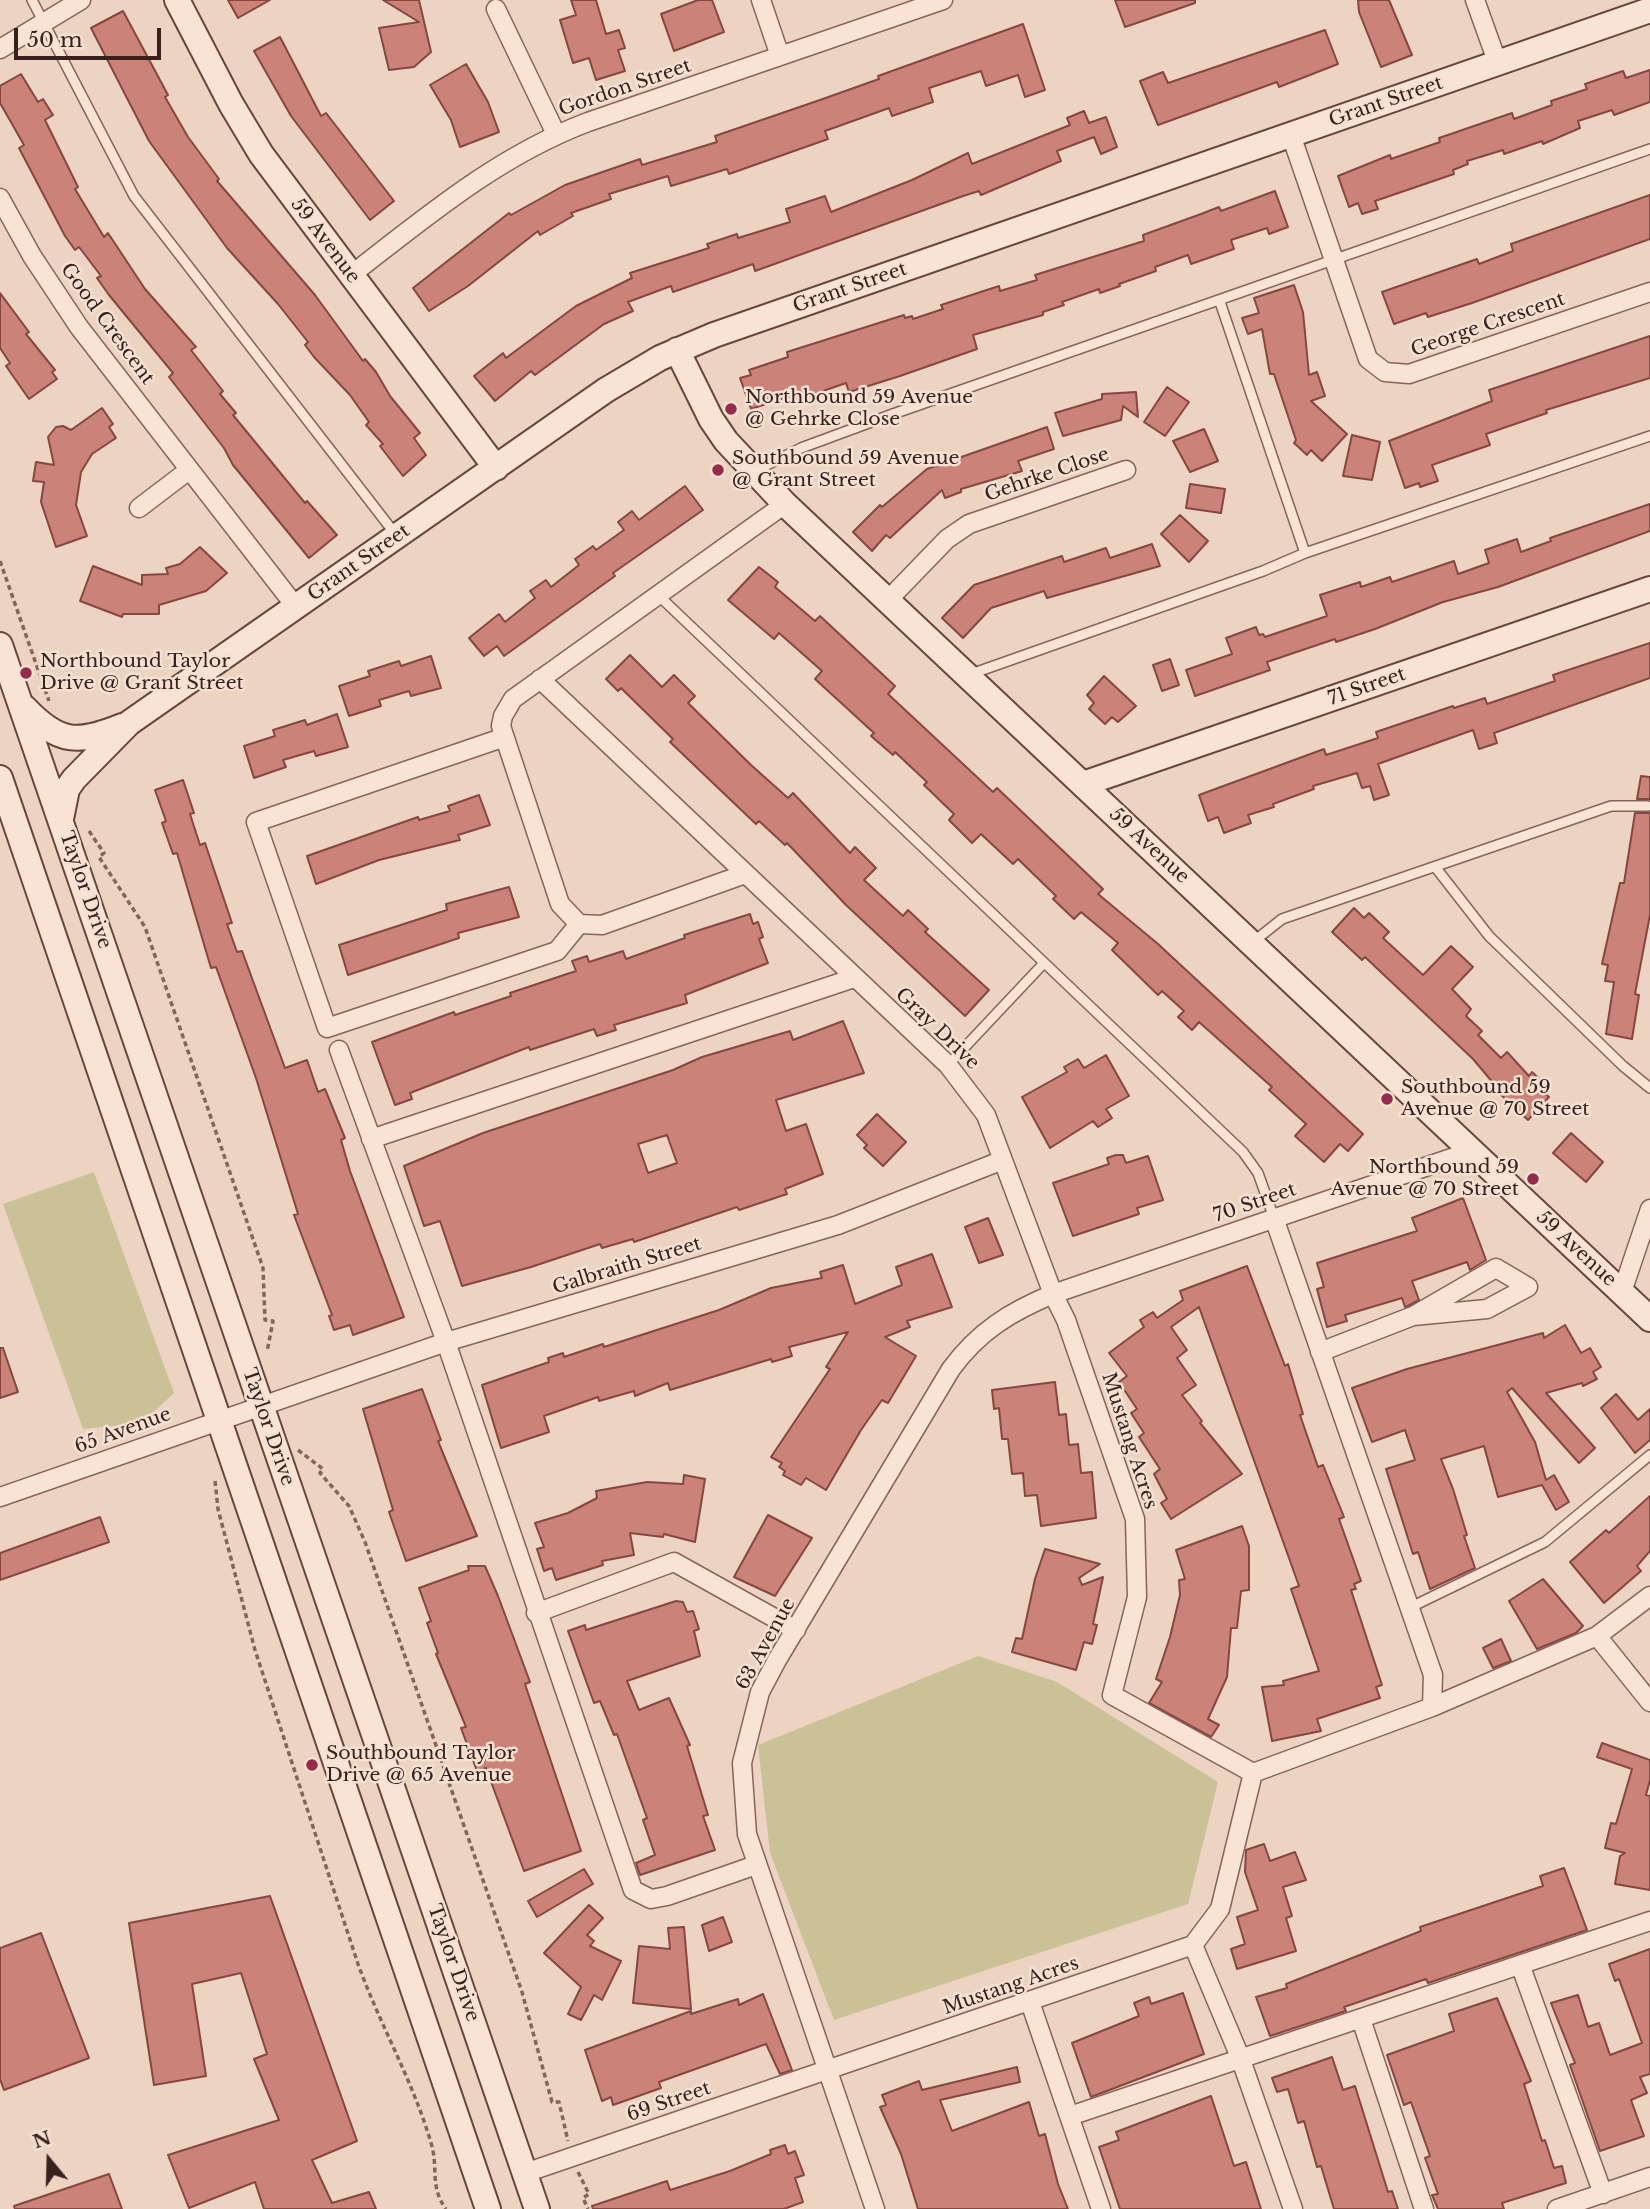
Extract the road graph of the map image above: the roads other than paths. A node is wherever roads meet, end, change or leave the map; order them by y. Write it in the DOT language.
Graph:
graph roads {
  1 [pos="32,0"];
  2 [pos="82,0"];
  3 [pos="177,0"];
  4 [pos="761,0"];
  5 [pos="943,0"];
  6 [pos="1475,0"];
  7 [pos="496,9"];
  8 [pos="1650,10"];
  9 [pos="45,22"];
  10 [pos="0,49"];
  11 [pos="780,56"];
  12 [pos="1498,64"];
  13 [pos="556,134"];
  14 [pos="1291,135"];
  15 [pos="1650,149"];
  16 [pos="0,198"];
  17 [pos="1334,257"];
  18 [pos="351,275"];
  19 [pos="1650,292"];
  20 [pos="1220,302"];
  21 [pos="677,350"];
  22 [pos="1650,436"];
  23 [pos="496,468"];
  24 [pos="189,470"];
  25 [pos="1126,470"];
  26 [pos="753,471"];
  27 [pos="785,504"];
  28 [pos="139,508"];
  29 [pos="397,537"];
  30 [pos="1305,553"];
  31 [pos="1650,589"];
  32 [pos="657,595"];
  33 [pos="888,600"];
  34 [pos="296,607"];
  35 [pos="0,645"];
  36 [pos="968,675"];
  37 [pos="540,679"];
  38 [pos="22,705"];
  39 [pos="130,723"];
  40 [pos="502,738"];
  41 [pos="0,778"];
  42 [pos="1083,784"];
  43 [pos="1648,806"];
  44 [pos="72,822"];
  45 [pos="1436,868"];
  46 [pos="745,874"];
  47 [pos="579,924"];
  48 [pos="1252,943"];
  49 [pos="1044,963"];
  50 [pos="854,978"];
  51 [pos="340,1050"];
  52 [pos="948,1065"];
  53 [pos="1650,1088"];
  54 [pos="371,1139"];
  55 [pos="1472,1152"];
  56 [pos="1003,1160"];
  57 [pos="1650,1209"];
  58 [pos="1274,1218"];
  59 [pos="1622,1292"];
  60 [pos="1053,1294"];
  61 [pos="1413,1316"];
  62 [pos="1650,1319"];
  63 [pos="446,1342"];
  64 [pos="1320,1352"];
  65 [pos="261,1407"];
  66 [pos="220,1419"];
  67 [pos="1650,1455"];
  68 [pos="0,1497"];
  69 [pos="1650,1596"];
  70 [pos="1409,1608"];
  71 [pos="536,1613"];
  72 [pos="796,1630"];
  73 [pos="1597,1636"];
  74 [pos="1650,1702"];
  75 [pos="1432,1707"];
  76 [pos="1253,1773"];
  77 [pos="756,1865"];
  78 [pos="1650,1921"];
  79 [pos="1193,1945"];
  80 [pos="1521,1966"];
  81 [pos="1030,2001"];
  82 [pos="1361,2019"];
  83 [pos="1240,2057"];
  84 [pos="827,2071"];
  85 [pos="1070,2116"];
  86 [pos="525,2173"];
  87 [pos="1650,2177"];
  88 [pos="1603,2194"];
  89 [pos="488,2209"];
  90 [pos="537,2209"];
  91 [pos="875,2209"];
  92 [pos="1101,2209"];
  93 [pos="1293,2209"];
  94 [pos="1424,2209"];
  95 [pos="1557,2209"];
  1 -- 9 [label="lane"];
  2 -- 9 [label="street"];
  3 -- 18 [label="street, 59 Avenue"];
  4 -- 11 [label="street"];
  5 -- 11 [label="street, Gordon Street"];
  6 -- 12 [label="street"];
  7 -- 13 [label="street"];
  8 -- 12 [label="street, Grant Street"];
  9 -- 10 [label="street"];
  9 -- 29 [label="lane"];
  11 -- 13 [label="street, Gordon Street"];
  12 -- 14 [label="street, Grant Street"];
  13 -- 18 [label="street, Gordon Street"];
  14 -- 17 [label="street, George Crescent"];
  14 -- 21 [label="street, Grant Street"];
  15 -- 17 [label="lane"];
  16 -- 24 [label="street, Good Crescent"];
  17 -- 19 [label="street, George Crescent"];
  17 -- 20 [label="lane"];
  18 -- 23 [label="street, 59 Avenue"];
  20 -- 26 [label="lane"];
  20 -- 30 [label="lane"];
  21 -- 23 [label="street, Grant Street"];
  21 -- 26 [label="street, 59 Avenue"];
  22 -- 30 [label="lane"];
  23 -- 29 [label="street, Grant Street"];
  24 -- 28 [label="street"];
  24 -- 34 [label="street, Good Crescent"];
  25 -- 33 [label="street, Gehrke Close"];
  26 -- 27 [label="street, 59 Avenue"];
  27 -- 32 [label="street"];
  27 -- 33 [label="street, 59 Avenue"];
  29 -- 34 [label="street, Grant Street"];
  30 -- 36 [label="lane"];
  31 -- 42 [label="street, 71 Street"];
  32 -- 37 [label="street"];
  32 -- 49 [label="lane"];
  33 -- 36 [label="street, 59 Avenue"];
  34 -- 39 [label="street, Grant Street"];
  35 -- 38 [label="street, Taylor Drive"];
  36 -- 42 [label="street, 59 Avenue"];
  37 -- 40 [label="street"];
  37 -- 46 [label="street, Gray Drive"];
  38 -- 39 [label="street"];
  38 -- 44 [label="street, Taylor Drive"];
  39 -- 44 [label="street"];
  40 -- 47 [label="street"];
  40 -- 47 [label="street"];
  41 -- 66 [label="street"];
  42 -- 48 [label="street, 59 Avenue"];
  43 -- 45 [label="lane"];
  44 -- 65 [label="street, Taylor Drive"];
  45 -- 48 [label="lane"];
  45 -- 53 [label="lane"];
  46 -- 47 [label="street"];
  46 -- 50 [label="street, Gray Drive"];
  48 -- 55 [label="street, 59 Avenue"];
  49 -- 52 [label="lane"];
  49 -- 58 [label="lane"];
  50 -- 52 [label="street, Gray Drive"];
  50 -- 54 [label="street"];
  51 -- 54 [label="street"];
  52 -- 56 [label="street, Gray Drive"];
  54 -- 63 [label="street"];
  55 -- 58 [label="street, 70 Street"];
  55 -- 59 [label="street, 59 Avenue"];
  56 -- 60 [label="street, Gray Drive"];
  56 -- 63 [label="street, Galbraith Street"];
  57 -- 59 [label="street"];
  58 -- 60 [label="street, 70 Street"];
  58 -- 64 [label="street"];
  59 -- 62 [label="street, 59 Avenue"];
  60 -- 72 [label="street, 63 Avenue"];
  60 -- 76 [label="street, Mustang Acres"];
  61 -- 61 [label="street"];
  61 -- 64 [label="street"];
  63 -- 65 [label="street, Galbraith Street"];
  63 -- 71 [label="street"];
  64 -- 70 [label="street"];
  65 -- 66 [label="street, 65 Avenue"];
  65 -- 86 [label="street, Taylor Drive"];
  66 -- 68 [label="street, 65 Avenue"];
  66 -- 89 [label="street"];
  67 -- 70 [label="lane"];
  69 -- 73 [label="street"];
  70 -- 75 [label="street"];
  71 -- 72 [label="street"];
  71 -- 77 [label="street"];
  72 -- 77 [label="street, 63 Avenue"];
  73 -- 74 [label="street"];
  73 -- 75 [label="street"];
  75 -- 76 [label="street"];
  76 -- 79 [label="street"];
  77 -- 84 [label="street, 63 Avenue"];
  78 -- 80 [label="street"];
  79 -- 81 [label="street, Mustang Acres"];
  79 -- 83 [label="street"];
  80 -- 82 [label="street"];
  80 -- 88 [label="street"];
  81 -- 84 [label="street, Mustang Acres"];
  81 -- 85 [label="street"];
  82 -- 83 [label="street"];
  82 -- 94 [label="street"];
  83 -- 85 [label="street"];
  83 -- 93 [label="street"];
  84 -- 86 [label="street, 69 Street"];
  84 -- 91 [label="street, 63 Avenue"];
  85 -- 92 [label="street"];
  86 -- 90 [label="street, Taylor Drive"];
  87 -- 88 [label="street"];
  88 -- 95 [label="street"];
}
